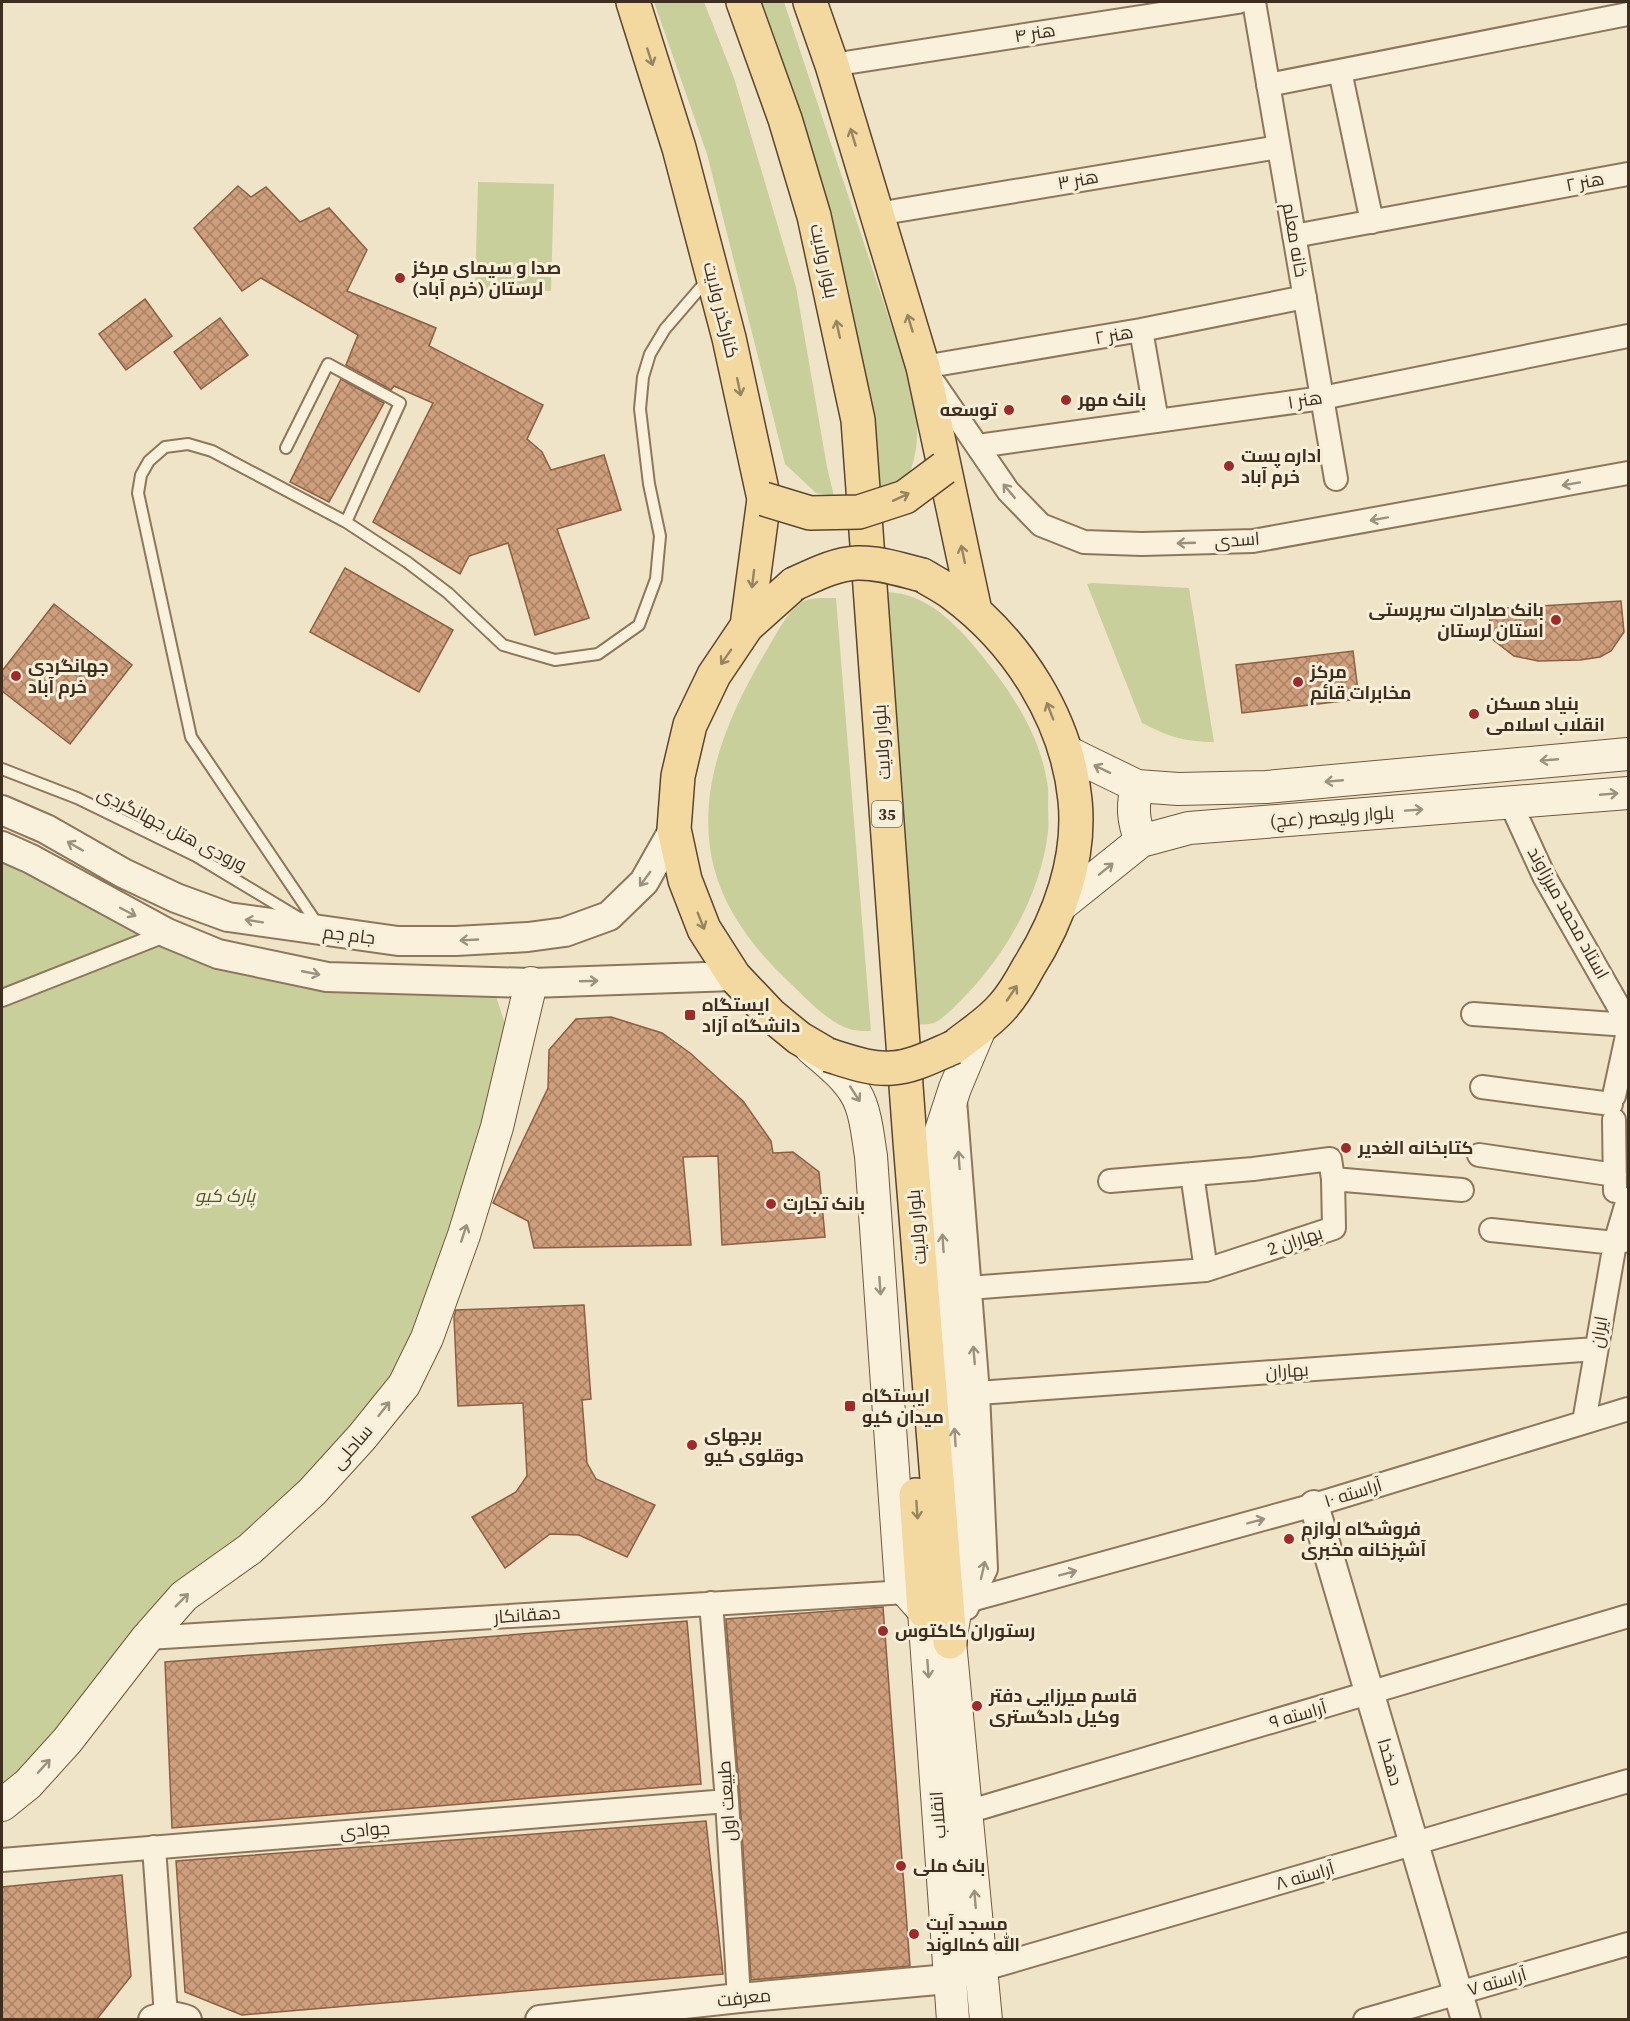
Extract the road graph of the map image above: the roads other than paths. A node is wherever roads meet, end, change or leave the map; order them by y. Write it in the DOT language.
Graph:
graph roads {
  1 [pos="633,2"];
  2 [pos="721,2"];
  3 [pos="743,2"];
  4 [pos="810,2"];
  5 [pos="1238,2"];
  6 [pos="1254,2"];
  7 [pos="1629,14"];
  8 [pos="832,65"];
  9 [pos="1340,71"];
  10 [pos="1268,85"];
  11 [pos="1279,147"];
  12 [pos="1629,174"];
  13 [pos="877,214"];
  14 [pos="1372,222"];
  15 [pos="1294,236"];
  16 [pos="712,275"];
  17 [pos="1305,297"];
  18 [pos="1141,330"];
  19 [pos="1629,336"];
  20 [pos="923,367"];
  21 [pos="1322,398"];
  22 [pos="1157,421"];
  23 [pos="978,446"];
  24 [pos="286,448"];
  25 [pos="944,468"];
  26 [pos="1629,473"];
  27 [pos="1336,479"];
  28 [pos="764,499"];
  29 [pos="346,522"];
  30 [pos="975,611"];
  31 [pos="747,626"];
  32 [pos="1065,751"];
  33 [pos="1629,754"];
  34 [pos="2,769"];
  35 [pos="1137,786"];
  36 [pos="1629,793"];
  37 [pos="1510,802"];
  38 [pos="2,810"];
  39 [pos="674,829"];
  40 [pos="1141,841"];
  41 [pos="2,846"];
  42 [pos="1060,906"];
  43 [pos="322,932"];
  44 [pos="167,933"];
  45 [pos="528,937"];
  46 [pos="734,976"];
  47 [pos="531,983"];
  48 [pos="2,998"];
  49 [pos="1473,1014"];
  50 [pos="1629,1024"];
  51 [pos="981,1026"];
  52 [pos="1629,1031"];
  53 [pos="799,1038"];
  54 [pos="1482,1087"];
  55 [pos="954,1088"];
  56 [pos="1619,1107"];
  57 [pos="1479,1155"];
  58 [pos="1192,1174"];
  59 [pos="1615,1175"];
  60 [pos="1333,1179"];
  61 [pos="1110,1181"];
  62 [pos="1462,1190"];
  63 [pos="1629,1199"];
  64 [pos="1491,1230"];
  65 [pos="1622,1241"];
  66 [pos="1206,1270"];
  67 [pos="969,1288"];
  68 [pos="1596,1349"];
  69 [pos="978,1393"];
  70 [pos="1629,1409"];
  71 [pos="1584,1422"];
  72 [pos="1314,1505"];
  73 [pos="971,1600"];
  74 [pos="915,1601"];
  75 [pos="711,1604"];
  76 [pos="1629,1616"];
  77 [pos="147,1638"];
  78 [pos="950,1642"];
  79 [pos="1370,1694"];
  80 [pos="1629,1781"];
  81 [pos="727,1801"];
  82 [pos="2,1805"];
  83 [pos="967,1812"];
  84 [pos="1414,1844"];
  85 [pos="154,1847"];
  86 [pos="2,1860"];
  87 [pos="1629,1944"];
  88 [pos="981,1970"];
  89 [pos="948,1979"];
  90 [pos="739,1998"];
  91 [pos="1462,2006"];
  92 [pos="169,2018"];
  93 [pos="540,2019"];
  94 [pos="952,2019"];
  95 [pos="986,2019"];
  96 [pos="1365,2019"];
  1 -- 16 [label="main road, کنارگذر ولایت, one-way"];
  2 -- 74 [label="main road, بلوار ولایت / 35, one-way"];
  78 -- 3 [label="main road, بلوار ولایت / 35, one-way"];
  4 -- 8 [label="main road"];
  5 -- 8 [label="street, هنر ۴"];
  6 -- 10 [label="street, خانه معلم"];
  7 -- 9 [label="street"];
  13 -- 8 [label="main road, one-way"];
  9 -- 10 [label="street"];
  9 -- 14 [label="street"];
  10 -- 11 [label="street, خانه معلم"];
  11 -- 13 [label="street, هنر ۳"];
  11 -- 15 [label="street, خانه معلم"];
  12 -- 14 [label="street, هنر ۲"];
  20 -- 13 [label="main road, one-way"];
  14 -- 15 [label="street, هنر ۲"];
  15 -- 17 [label="street, خانه معلم"];
  16 -- 28 [label="main road, کنارگذر ولایت, one-way"];
  16 -- 29 [label="lane"];
  17 -- 18 [label="street, هنر ۲"];
  17 -- 21 [label="street, خانه معلم"];
  18 -- 20 [label="street, هنر ۲"];
  18 -- 22 [label="street"];
  19 -- 21 [label="street, هنر ۱"];
  20 -- 23 [label="street, اسدی"];
  20 -- 25 [label="main road"];
  21 -- 22 [label="street, هنر ۱"];
  21 -- 27 [label="street, خانه معلم"];
  22 -- 23 [label="street, هنر ۱"];
  26 -- 23 [label="street, اسدی, one-way"];
  24 -- 29 [label="lane"];
  28 -- 25 [label="main road, one-way, bridge"];
  30 -- 25 [label="main road, one-way"];
  28 -- 31 [label="main road, کنارگذر ولایت, one-way"];
  29 -- 43 [label="lane"];
  30 -- 31 [label="main road, bridge"];
  32 -- 30 [label="main road, one-way"];
  31 -- 39 [label="main road, one-way"];
  35 -- 32 [label="main road, بلوار ولیعصر (عج), one-way"];
  32 -- 42 [label="main road"];
  33 -- 35 [label="main road, بلوار ولیعصر (عج), one-way"];
  34 -- 43 [label="lane, ورودی هتل جهانگردی"];
  35 -- 40 [label="main road"];
  37 -- 36 [label="main road, بلوار ولیعصر (عج), one-way"];
  40 -- 37 [label="main road, بلوار ولیعصر (عج), one-way"];
  37 -- 50 [label="street, استاد محمد میرزاوند"];
  43 -- 38 [label="street, جام جم, one-way"];
  39 -- 45 [label="street, جام جم, one-way"];
  39 -- 46 [label="main road, one-way"];
  42 -- 40 [label="main road, بلوار ولیعصر (عج), one-way"];
  41 -- 44 [label="street, one-way"];
  51 -- 42 [label="main road, one-way"];
  45 -- 43 [label="street, جام جم, one-way"];
  44 -- 47 [label="street, one-way"];
  44 -- 48 [label="street"];
  45 -- 47 [label="street"];
  47 -- 46 [label="street, one-way"];
  46 -- 53 [label="main road"];
  77 -- 47 [label="main road, ساحلی, one-way"];
  49 -- 50 [label="street"];
  51 -- 53 [label="main road, bridge"];
  51 -- 55 [label="main road, انقلاب"];
  52 -- 56 [label="street, ایران"];
  53 -- 74 [label="main road, انقلاب, one-way"];
  54 -- 56 [label="street"];
  67 -- 55 [label="street, one-way"];
  78 -- 55 [label="main road, انقلاب, one-way"];
  56 -- 59 [label="street, ایران"];
  57 -- 59 [label="street"];
  58 -- 60 [label="street"];
  58 -- 61 [label="street"];
  58 -- 66 [label="street"];
  59 -- 65 [label="street, ایران"];
  60 -- 62 [label="street"];
  60 -- 66 [label="street, بهاران 2"];
  63 -- 65 [label="street, ایران"];
  64 -- 65 [label="street"];
  65 -- 68 [label="street, ایران"];
  66 -- 67 [label="street, بهاران 2"];
  69 -- 67 [label="street, one-way"];
  68 -- 69 [label="street, بهاران"];
  68 -- 71 [label="street, ایران"];
  73 -- 69 [label="street, one-way"];
  70 -- 71 [label="street, آراسته ۱۰"];
  71 -- 72 [label="street, آراسته ۱۰"];
  73 -- 72 [label="street, آراسته ۱۰, one-way"];
  72 -- 79 [label="street, دهخدا"];
  73 -- 78 [label="street"];
  74 -- 75 [label="street, دهقانکار"];
  74 -- 89 [label="main road, انقلاب / 35, one-way"];
  75 -- 77 [label="street, دهقانکار"];
  75 -- 81 [label="street, طبیعت اول"];
  76 -- 79 [label="street, آراسته ۹"];
  82 -- 77 [label="main road, ساحلی, one-way"];
  78 -- 83 [label="main road, انقلاب / 35"];
  79 -- 83 [label="street, آراسته ۹"];
  79 -- 84 [label="street, دهخدا"];
  80 -- 84 [label="street, آراسته ۸"];
  81 -- 85 [label="street, جوادی"];
  81 -- 90 [label="street, طبیعت اول"];
  88 -- 83 [label="main road, انقلاب / 35, one-way"];
  84 -- 88 [label="street, آراسته ۸"];
  84 -- 91 [label="street, دهخدا"];
  85 -- 86 [label="street, جوادی"];
  85 -- 92 [label="street"];
  87 -- 91 [label="street, آراسته ۷"];
  88 -- 95 [label="main road, انقلاب / 35"];
  89 -- 90 [label="street, معرفت"];
  89 -- 94 [label="main road, انقلاب / 35"];
  90 -- 93 [label="street, معرفت"];
  91 -- 96 [label="street, آراسته ۷"];
}
